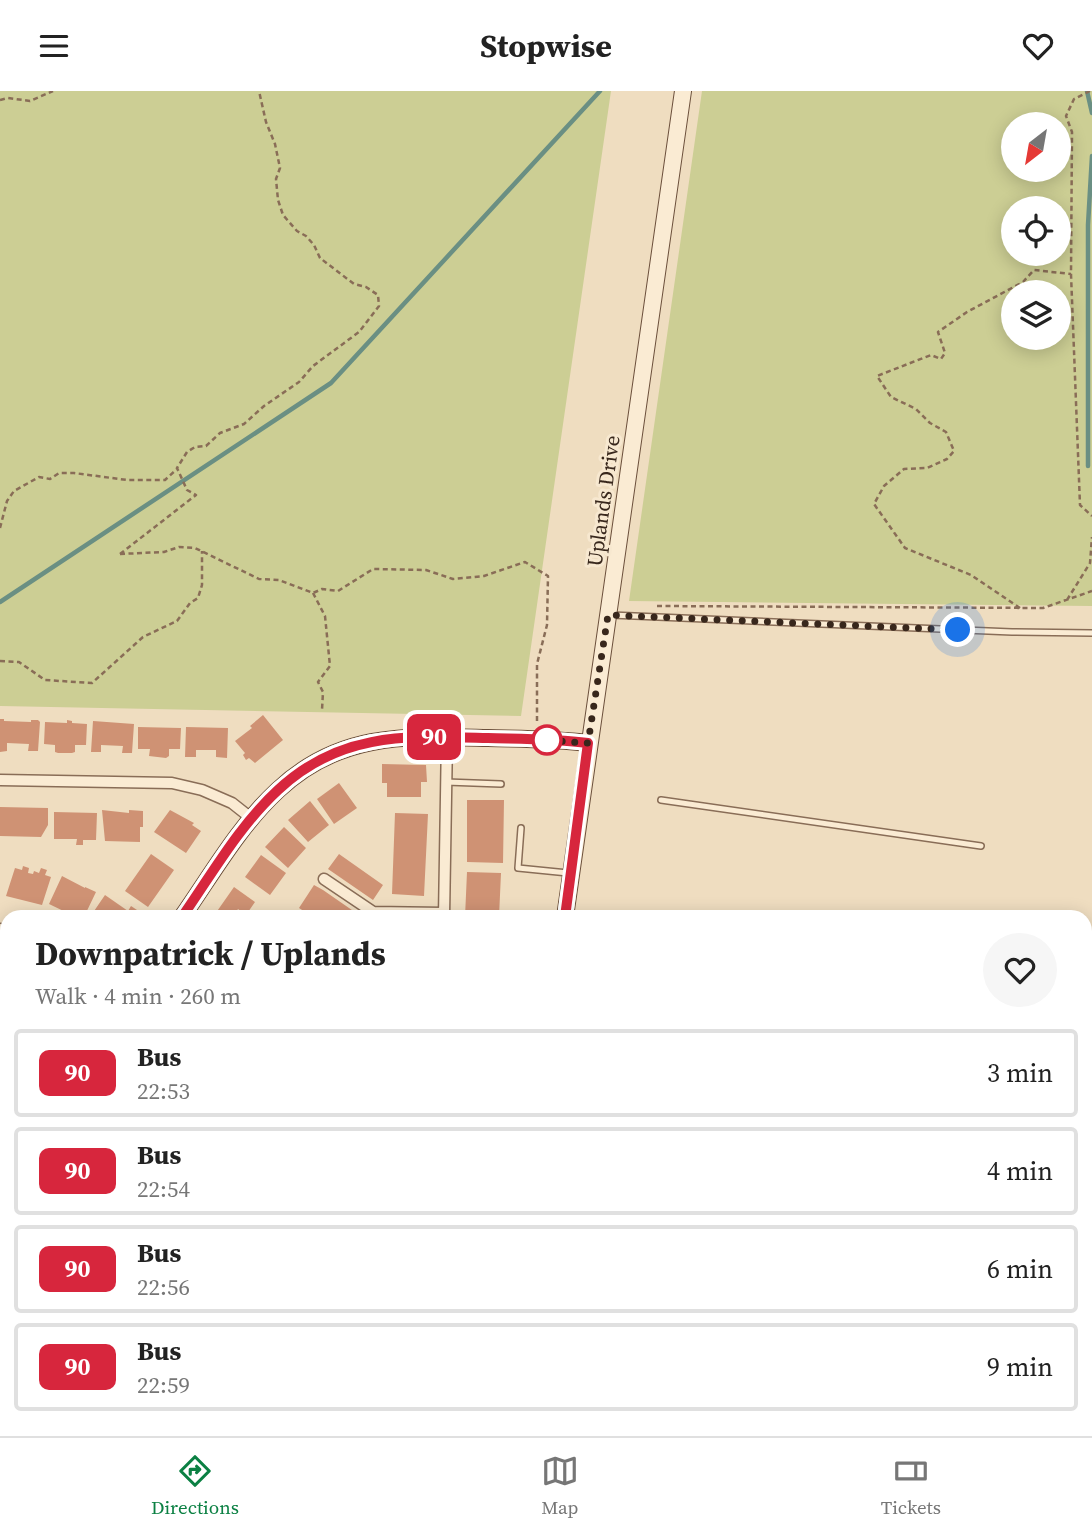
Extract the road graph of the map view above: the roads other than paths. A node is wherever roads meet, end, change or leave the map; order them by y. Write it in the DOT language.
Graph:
graph roads {
  1 [pos="683,91"];
  2 [pos="608,615"];
  3 [pos="1092,633"];
  4 [pos="447,737"];
  5 [pos="588,743"];
  6 [pos="0,780"];
  7 [pos="446,782"];
  8 [pos="501,784"];
  9 [pos="661,800"];
  10 [pos="251,818"];
  11 [pos="521,828"];
  12 [pos="981,846"];
  13 [pos="571,874"];
  14 [pos="324,879"];
  15 [pos="187,910"];
  16 [pos="370,910"];
  17 [pos="444,910"];
  18 [pos="566,910"];
  1 -- 2 [label="main road, Uplands Drive"];
  2 -- 3 [label="lane"];
  2 -- 5 [label="main road, Uplands Drive"];
  4 -- 5 [label="main road"];
  4 -- 7 [label="street"];
  4 -- 10 [label="main road"];
  5 -- 13 [label="main road, Uplands Drive"];
  6 -- 10 [label="street"];
  7 -- 8 [label="lane"];
  7 -- 17 [label="street"];
  9 -- 12 [label="lane"];
  10 -- 15 [label="main road"];
  11 -- 13 [label="lane"];
  13 -- 18 [label="main road, Uplands Drive"];
  14 -- 16 [label="street"];
}
